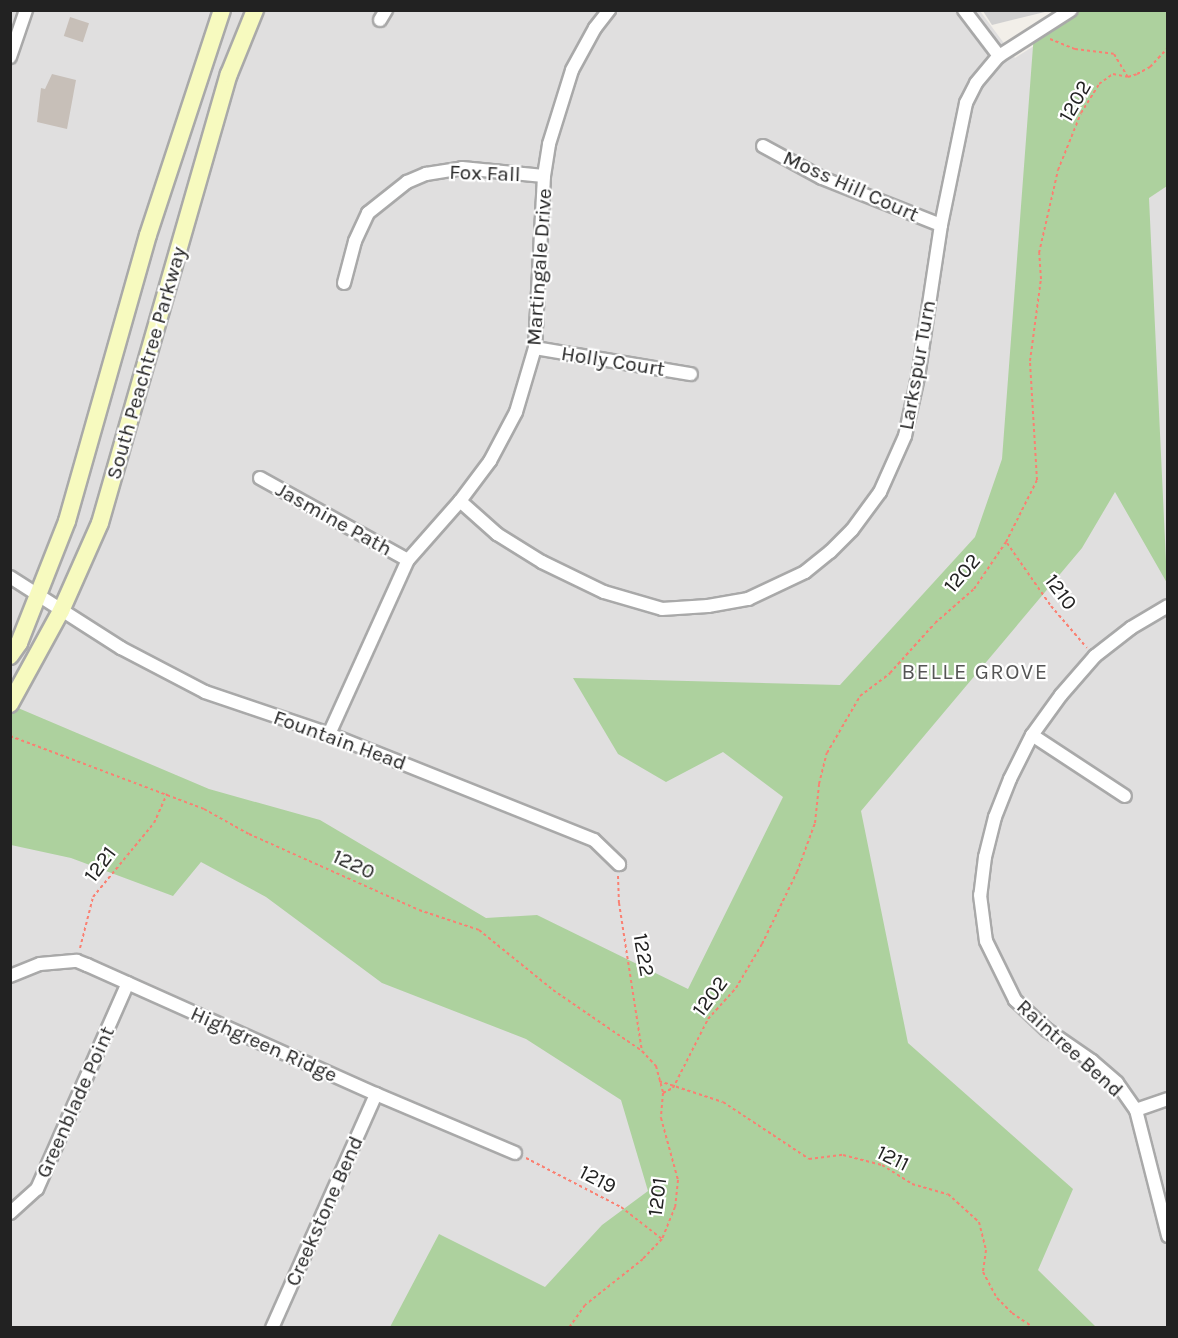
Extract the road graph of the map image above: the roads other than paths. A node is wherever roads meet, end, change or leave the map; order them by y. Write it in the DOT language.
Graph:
graph roads {
  1 [pos="26,10"];
  2 [pos="222,10"];
  3 [pos="255,10"];
  4 [pos="609,10"];
  5 [pos="964,10"];
  6 [pos="1071,10"];
  7 [pos="999,56"];
  8 [pos="10,57"];
  9 [pos="763,146"];
  10 [pos="544,176"];
  11 [pos="941,225"];
  12 [pos="344,283"];
  13 [pos="535,348"];
  14 [pos="691,374"];
  15 [pos="260,478"];
  16 [pos="460,501"];
  17 [pos="408,560"];
  18 [pos="10,577"];
  19 [pos="38,596"];
  20 [pos="1167,606"];
  21 [pos="61,611"];
  22 [pos="10,656"];
  23 [pos="10,704"];
  24 [pos="329,734"];
  25 [pos="1032,735"];
  26 [pos="1125,796"];
  27 [pos="619,864"];
  28 [pos="10,976"];
  29 [pos="128,983"];
  30 [pos="376,1094"];
  31 [pos="1167,1099"];
  32 [pos="1136,1110"];
  33 [pos="516,1153"];
  34 [pos="10,1213"];
  35 [pos="1167,1236"];
  36 [pos="272,1328"];
  1 -- 8 [label="street"];
  2 -- 19 [label="main road, South Peachtree Parkway"];
  3 -- 21 [label="main road, South Peachtree Parkway"];
  4 -- 10 [label="street, Martingale Drive"];
  5 -- 7 [label="street"];
  6 -- 7 [label="street, Larkspur Turn"];
  7 -- 11 [label="street, Larkspur Turn"];
  9 -- 11 [label="street, Moss Hill Court"];
  10 -- 12 [label="street, Fox Fall"];
  10 -- 13 [label="street, Martingale Drive"];
  11 -- 16 [label="street, Larkspur Turn"];
  13 -- 14 [label="street, Holly Court"];
  13 -- 16 [label="street, Martingale Drive"];
  15 -- 17 [label="street, Jasmine Path"];
  16 -- 17 [label="street, Martingale Drive"];
  17 -- 24 [label="street, Martingale Drive"];
  18 -- 19 [label="street, Fountain Head"];
  19 -- 21 [label="street, Fountain Head"];
  19 -- 22 [label="main road, South Peachtree Parkway"];
  20 -- 25 [label="street, Raintree Bend"];
  21 -- 23 [label="main road, South Peachtree Parkway"];
  21 -- 24 [label="street, Fountain Head"];
  24 -- 27 [label="street, Fountain Head"];
  25 -- 26 [label="street"];
  25 -- 32 [label="street, Raintree Bend"];
  28 -- 29 [label="street, Highgreen Ridge"];
  29 -- 30 [label="street, Highgreen Ridge"];
  29 -- 34 [label="street, Greenblade Point"];
  30 -- 33 [label="street, Highgreen Ridge"];
  30 -- 36 [label="street, Creekstone Bend"];
  31 -- 32 [label="street"];
  32 -- 35 [label="street, Raintree Bend"];
}
